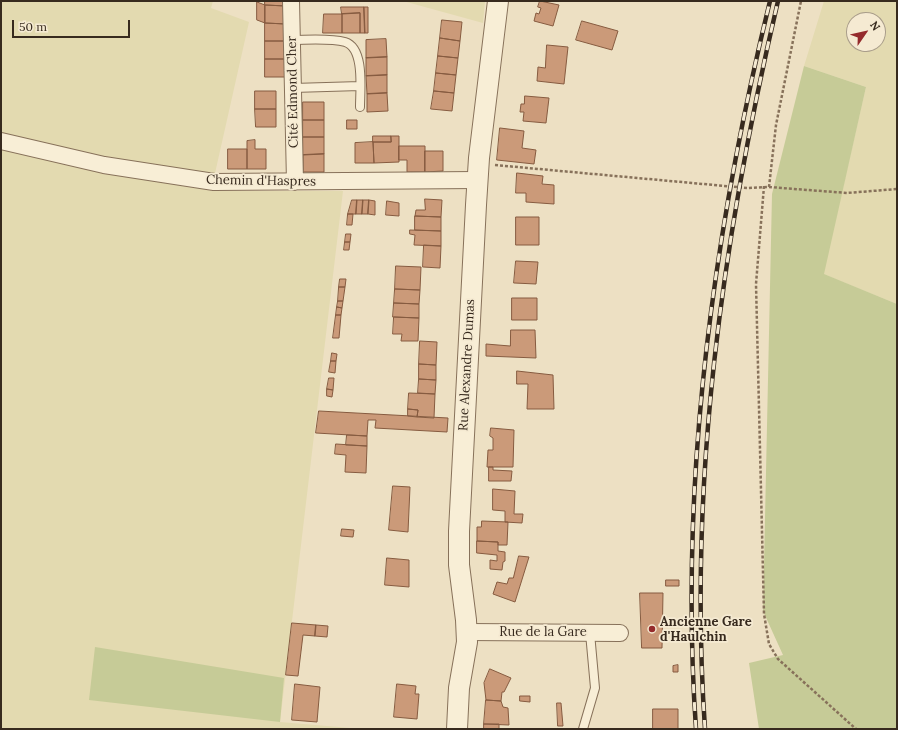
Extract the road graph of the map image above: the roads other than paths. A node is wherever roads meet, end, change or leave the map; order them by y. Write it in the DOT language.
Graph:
graph roads {
  1 [pos="291,1"];
  2 [pos="498,1"];
  3 [pos="292,40"];
  4 [pos="360,86"];
  5 [pos="293,88"];
  6 [pos="360,107"];
  7 [pos="1,142"];
  8 [pos="478,172"];
  9 [pos="295,182"];
  10 [pos="467,632"];
  11 [pos="590,633"];
  12 [pos="620,633"];
  13 [pos="457,729"];
  14 [pos="584,729"];
  1 -- 3 [label="street, Cité Edmond Cher"];
  2 -- 8 [label="street, Rue Alexandre Dumas"];
  3 -- 4 [label="lane"];
  3 -- 5 [label="street, Cité Edmond Cher"];
  4 -- 5 [label="lane"];
  4 -- 6 [label="lane"];
  5 -- 9 [label="street, Cité Edmond Cher"];
  7 -- 9 [label="street, Chemin d'Haspres"];
  8 -- 9 [label="street, Chemin d'Haspres"];
  8 -- 10 [label="street, Rue Alexandre Dumas"];
  10 -- 11 [label="street, Rue de la Gare"];
  10 -- 13 [label="street, Rue Alexandre Dumas"];
  11 -- 12 [label="street, Rue de la Gare"];
  11 -- 14 [label="lane"];
}
